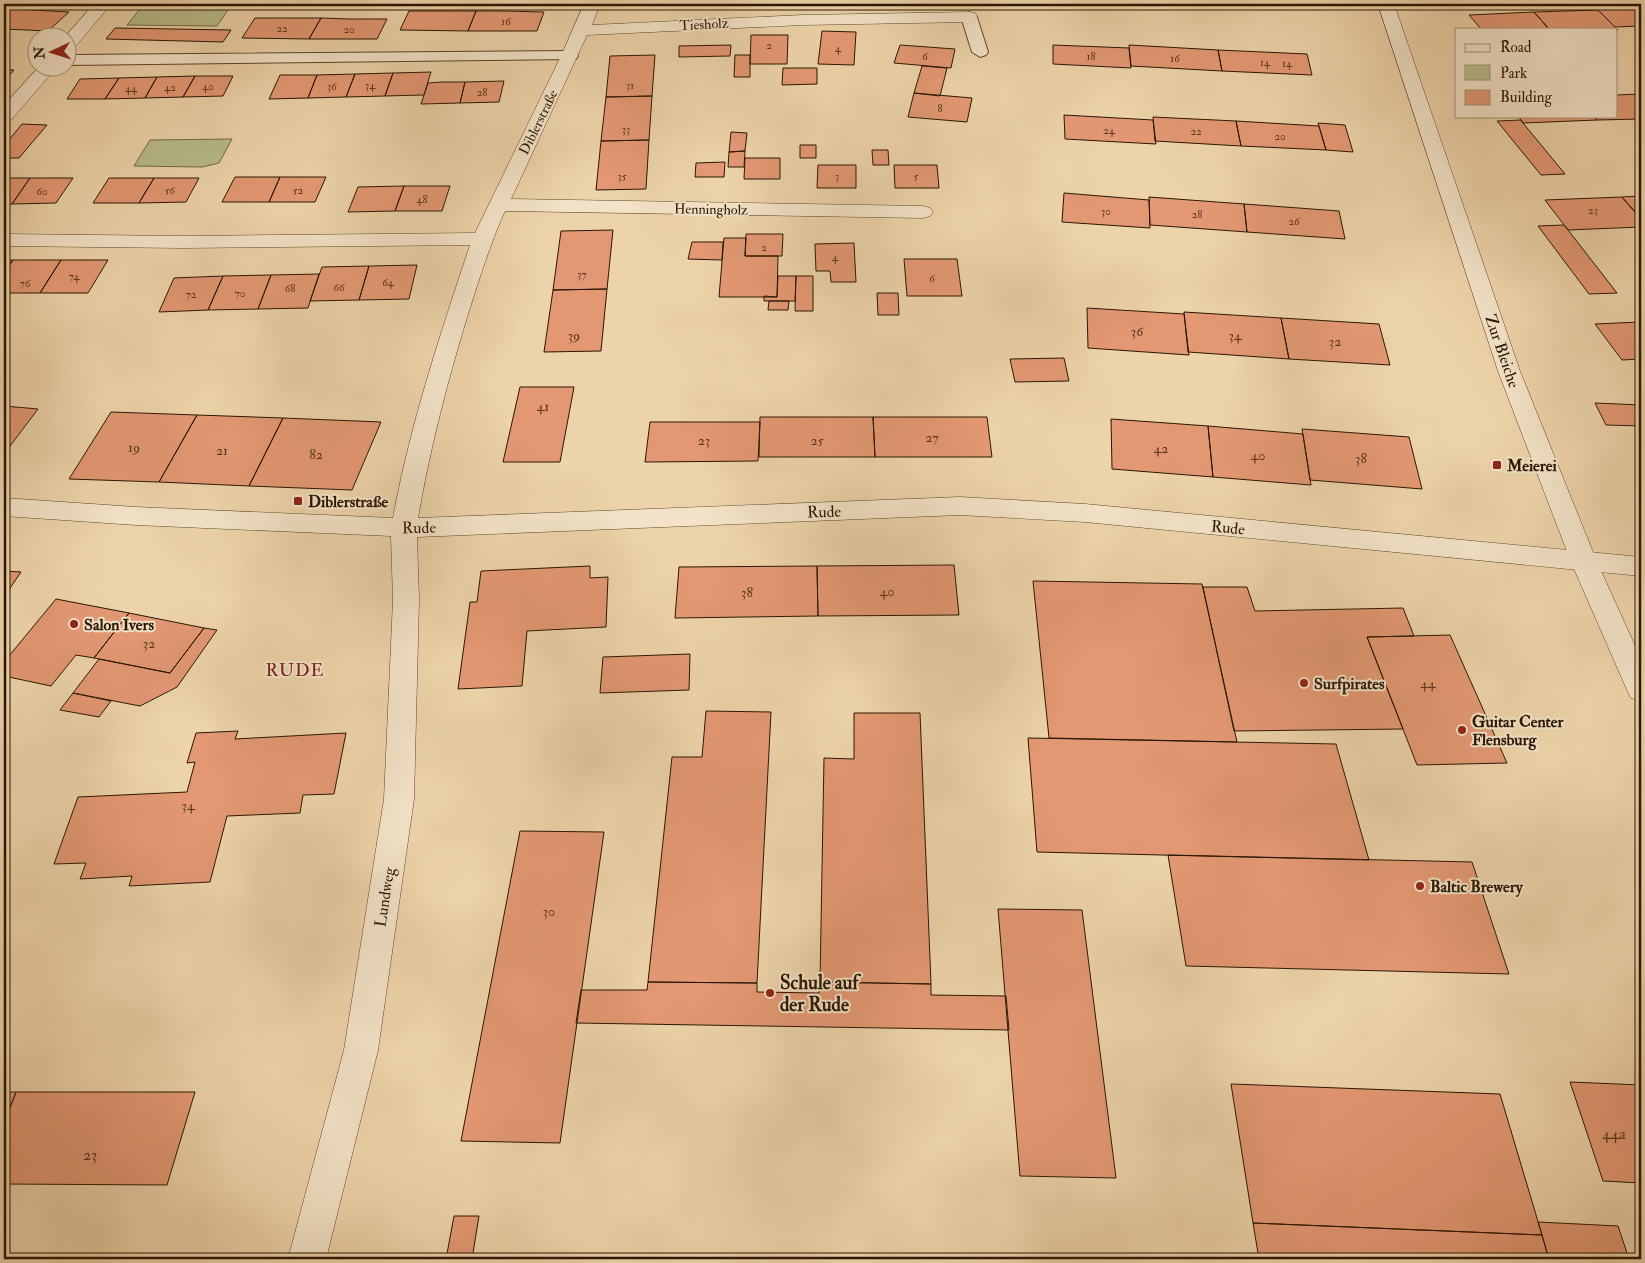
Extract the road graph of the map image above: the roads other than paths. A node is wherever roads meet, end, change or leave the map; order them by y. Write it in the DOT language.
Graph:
graph roads {
  1 [pos="103,4"];
  2 [pos="592,4"];
  3 [pos="1386,4"];
  4 [pos="969,17"];
  5 [pos="582,30"];
  6 [pos="78,33"];
  7 [pos="980,52"];
  8 [pos="570,56"];
  9 [pos="78,60"];
  10 [pos="38,78"];
  11 [pos="4,116"];
  12 [pos="498,205"];
  13 [pos="923,212"];
  14 [pos="482,239"];
  15 [pos="4,240"];
  16 [pos="4,506"];
  17 [pos="404,528"];
  18 [pos="1584,562"];
  19 [pos="1641,568"];
  20 [pos="1641,690"];
  21 [pos="307,1259"];
  1 -- 6 [label="street"];
  2 -- 5 [label="street, Diblerstraße"];
  3 -- 18 [label="street, Zur Bleiche"];
  4 -- 5 [label="street, Tiesholz"];
  4 -- 7 [label="lane, Tiesholz"];
  5 -- 8 [label="street, Diblerstraße"];
  8 -- 9 [label="lane"];
  8 -- 12 [label="street, Diblerstraße"];
  10 -- 11 [label="street"];
  12 -- 13 [label="street, Henningholz"];
  12 -- 14 [label="street, Diblerstraße"];
  14 -- 15 [label="street"];
  14 -- 17 [label="street, Diblerstraße"];
  16 -- 17 [label="street, Rude"];
  17 -- 18 [label="street, Rude"];
  17 -- 21 [label="street, Lundweg"];
  18 -- 19 [label="street, Rude"];
  18 -- 20 [label="street, Zur Bleiche"];
}
